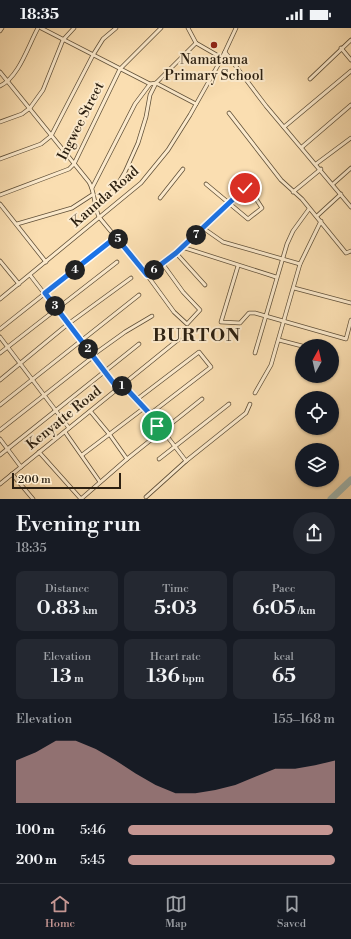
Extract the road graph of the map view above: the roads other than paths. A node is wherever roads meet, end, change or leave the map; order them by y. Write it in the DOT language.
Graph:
graph roads {
  1 [pos="2,28"];
  2 [pos="38,28"];
  3 [pos="41,28"];
  4 [pos="74,28"];
  5 [pos="116,28"];
  6 [pos="161,28"];
  7 [pos="188,28"];
  8 [pos="236,28"];
  9 [pos="0,31"];
  10 [pos="63,40"];
  11 [pos="351,40"];
  12 [pos="196,43"];
  13 [pos="341,48"];
  14 [pos="225,52"];
  15 [pos="93,55"];
  16 [pos="222,58"];
  17 [pos="351,60"];
  18 [pos="120,69"];
  19 [pos="351,71"];
  20 [pos="0,72"];
  21 [pos="310,79"];
  22 [pos="7,82"];
  23 [pos="156,83"];
  24 [pos="150,84"];
  25 [pos="0,86"];
  26 [pos="196,104"];
  27 [pos="351,105"];
  28 [pos="30,108"];
  29 [pos="229,113"];
  30 [pos="0,122"];
  31 [pos="284,127"];
  32 [pos="51,136"];
  33 [pos="351,138"];
  34 [pos="302,147"];
  35 [pos="0,159"];
  36 [pos="74,164"];
  37 [pos="316,164"];
  38 [pos="351,168"];
  39 [pos="183,169"];
  40 [pos="321,169"];
  41 [pos="206,184"];
  42 [pos="333,184"];
  43 [pos="92,188"];
  44 [pos="293,192"];
  45 [pos="341,194"];
  46 [pos="0,195"];
  47 [pos="92,195"];
  48 [pos="160,198"];
  49 [pos="230,202"];
  50 [pos="350,203"];
  51 [pos="0,204"];
  52 [pos="94,206"];
  53 [pos="351,207"];
  54 [pos="309,209"];
  55 [pos="317,216"];
  56 [pos="99,217"];
  57 [pos="320,222"];
  58 [pos="17,224"];
  59 [pos="203,228"];
  60 [pos="116,237"];
  61 [pos="182,247"];
  62 [pos="351,251"];
  63 [pos="176,253"];
  64 [pos="282,258"];
  65 [pos="0,261"];
  66 [pos="46,262"];
  67 [pos="117,262"];
  68 [pos="162,263"];
  69 [pos="300,264"];
  70 [pos="238,266"];
  71 [pos="30,275"];
  72 [pos="147,275"];
  73 [pos="276,277"];
  74 [pos="131,278"];
  75 [pos="19,284"];
  76 [pos="205,285"];
  77 [pos="294,288"];
  78 [pos="45,293"];
  79 [pos="139,295"];
  80 [pos="0,299"];
  81 [pos="351,303"];
  82 [pos="57,309"];
  83 [pos="152,316"];
  84 [pos="266,316"];
  85 [pos="351,320"];
  86 [pos="284,321"];
  87 [pos="68,324"];
  88 [pos="0,329"];
  89 [pos="0,337"];
  90 [pos="179,339"];
  91 [pos="81,340"];
  92 [pos="279,340"];
  93 [pos="139,344"];
  94 [pos="295,344"];
  95 [pos="7,347"];
  96 [pos="0,353"];
  97 [pos="255,354"];
  98 [pos="93,356"];
  99 [pos="20,364"];
  100 [pos="105,372"];
  101 [pos="33,379"];
  102 [pos="0,380"];
  103 [pos="123,385"];
  104 [pos="118,389"];
  105 [pos="256,393"];
  106 [pos="44,394"];
  107 [pos="202,399"];
  108 [pos="136,400"];
  109 [pos="229,404"];
  110 [pos="250,404"];
  111 [pos="0,405"];
  112 [pos="144,408"];
  113 [pos="55,410"];
  114 [pos="91,412"];
  115 [pos="150,414"];
  116 [pos="69,428"];
  117 [pos="0,430"];
  118 [pos="162,431"];
  119 [pos="65,432"];
  120 [pos="110,435"];
  121 [pos="0,439"];
  122 [pos="174,446"];
  123 [pos="8,449"];
  124 [pos="39,452"];
  125 [pos="0,455"];
  126 [pos="82,455"];
  127 [pos="127,459"];
  128 [pos="159,459"];
  129 [pos="186,461"];
  130 [pos="22,467"];
  131 [pos="12,474"];
  132 [pos="100,482"];
  133 [pos="0,484"];
  134 [pos="146,497"];
  135 [pos="33,499"];
  136 [pos="81,499"];
  1 -- 9 [label="street"];
  2 -- 22 [label="street"];
  3 -- 10 [label="street"];
  4 -- 10 [label="street"];
  5 -- 15 [label="street"];
  6 -- 18 [label="street, Ingwee Street"];
  7 -- 12 [label="street"];
  8 -- 14 [label="street, Kaunda Road"];
  10 -- 15 [label="street"];
  10 -- 28 [label="street"];
  11 -- 13 [label="street"];
  12 -- 16 [label="street"];
  12 -- 23 [label="street"];
  13 -- 17 [label="street"];
  13 -- 21 [label="street"];
  14 -- 16 [label="street, Kaunda Road"];
  14 -- 31 [label="street"];
  15 -- 18 [label="street"];
  15 -- 32 [label="street"];
  16 -- 26 [label="street, Kaunda Road"];
  18 -- 24 [label="street"];
  18 -- 36 [label="street, Ingwee Street"];
  19 -- 31 [label="street"];
  20 -- 22 [label="street"];
  22 -- 25 [label="street"];
  22 -- 28 [label="street"];
  23 -- 24 [label="street"];
  23 -- 26 [label="street"];
  23 -- 52 [label="street"];
  24 -- 43 [label="street"];
  26 -- 56 [label="street, Kaunda Road"];
  27 -- 34 [label="street"];
  28 -- 30 [label="street"];
  28 -- 32 [label="street"];
  29 -- 44 [label="street"];
  31 -- 34 [label="street"];
  32 -- 35 [label="street"];
  32 -- 36 [label="street"];
  33 -- 37 [label="street"];
  34 -- 37 [label="street"];
  36 -- 43 [label="street"];
  36 -- 46 [label="street, Ingwee Street"];
  37 -- 40 [label="street"];
  38 -- 42 [label="street"];
  39 -- 48 [label="street"];
  40 -- 42 [label="street"];
  40 -- 44 [label="street"];
  41 -- 49 [label="street"];
  42 -- 45 [label="street"];
  43 -- 47 [label="street"];
  44 -- 54 [label="street"];
  45 -- 50 [label="street"];
  45 -- 55 [label="street"];
  47 -- 52 [label="street"];
  47 -- 58 [label="street"];
  49 -- 49 [label="street"];
  49 -- 59 [label="street"];
  50 -- 53 [label="street"];
  51 -- 58 [label="street"];
  52 -- 56 [label="street"];
  54 -- 55 [label="street"];
  54 -- 64 [label="street"];
  55 -- 57 [label="street"];
  56 -- 60 [label="street"];
  56 -- 66 [label="street, Kaunda Road"];
  57 -- 62 [label="street"];
  57 -- 69 [label="street"];
  58 -- 66 [label="street"];
  59 -- 61 [label="street"];
  59 -- 64 [label="street"];
  60 -- 72 [label="street"];
  60 -- 78 [label="street"];
  61 -- 63 [label="street"];
  61 -- 70 [label="street"];
  63 -- 68 [label="street"];
  63 -- 76 [label="street"];
  64 -- 69 [label="street"];
  64 -- 73 [label="street"];
  65 -- 75 [label="street"];
  66 -- 71 [label="street, Kaunda Road"];
  67 -- 82 [label="street"];
  68 -- 72 [label="street"];
  68 -- 72 [label="street"];
  69 -- 77 [label="street"];
  70 -- 73 [label="street"];
  70 -- 84 [label="street"];
  71 -- 75 [label="street, Kaunda Road"];
  71 -- 78 [label="street"];
  73 -- 84 [label="street"];
  74 -- 87 [label="street"];
  75 -- 80 [label="street, Kaunda Road"];
  77 -- 81 [label="street"];
  77 -- 86 [label="street"];
  78 -- 82 [label="street"];
  78 -- 88 [label="street"];
  79 -- 91 [label="street"];
  82 -- 87 [label="street"];
  82 -- 95 [label="street"];
  83 -- 98 [label="street"];
  84 -- 86 [label="street"];
  84 -- 97 [label="street"];
  85 -- 86 [label="street"];
  86 -- 92 [label="street"];
  87 -- 91 [label="street"];
  87 -- 99 [label="street"];
  89 -- 95 [label="street"];
  90 -- 103 [label="street, Kenyatte Road"];
  91 -- 98 [label="street"];
  91 -- 101 [label="street"];
  92 -- 94 [label="street"];
  92 -- 105 [label="street"];
  93 -- 100 [label="street"];
  95 -- 96 [label="street"];
  95 -- 99 [label="street"];
  98 -- 100 [label="street"];
  98 -- 106 [label="street"];
  99 -- 101 [label="street"];
  99 -- 102 [label="street"];
  100 -- 104 [label="street"];
  100 -- 113 [label="street"];
  101 -- 106 [label="street"];
  101 -- 111 [label="street"];
  103 -- 104 [label="street, Kenyatte Road"];
  103 -- 108 [label="street"];
  104 -- 114 [label="street, Kenyatte Road"];
  106 -- 113 [label="street"];
  106 -- 117 [label="street"];
  107 -- 118 [label="street"];
  108 -- 112 [label="street"];
  108 -- 115 [label="street"];
  109 -- 122 [label="street"];
  110 -- 129 [label="street"];
  112 -- 115 [label="street"];
  112 -- 120 [label="street"];
  113 -- 116 [label="street"];
  113 -- 123 [label="street"];
  114 -- 116 [label="street, Kenyatte Road"];
  114 -- 120 [label="street"];
  115 -- 118 [label="street"];
  116 -- 119 [label="street, Kenyatte Road"];
  118 -- 122 [label="street"];
  118 -- 127 [label="street"];
  119 -- 124 [label="street, Kenyatte Road"];
  119 -- 126 [label="street"];
  120 -- 126 [label="street"];
  120 -- 127 [label="street"];
  121 -- 123 [label="street"];
  122 -- 128 [label="street"];
  122 -- 129 [label="street"];
  123 -- 125 [label="street"];
  123 -- 130 [label="street"];
  124 -- 130 [label="street, Kenyatte Road"];
  124 -- 136 [label="street"];
  126 -- 132 [label="street"];
  127 -- 132 [label="street"];
  129 -- 134 [label="street"];
  130 -- 131 [label="street, Kenyatte Road"];
  131 -- 133 [label="street, Kenyatte Road"];
  131 -- 135 [label="street"];
  132 -- 136 [label="street"];
}
